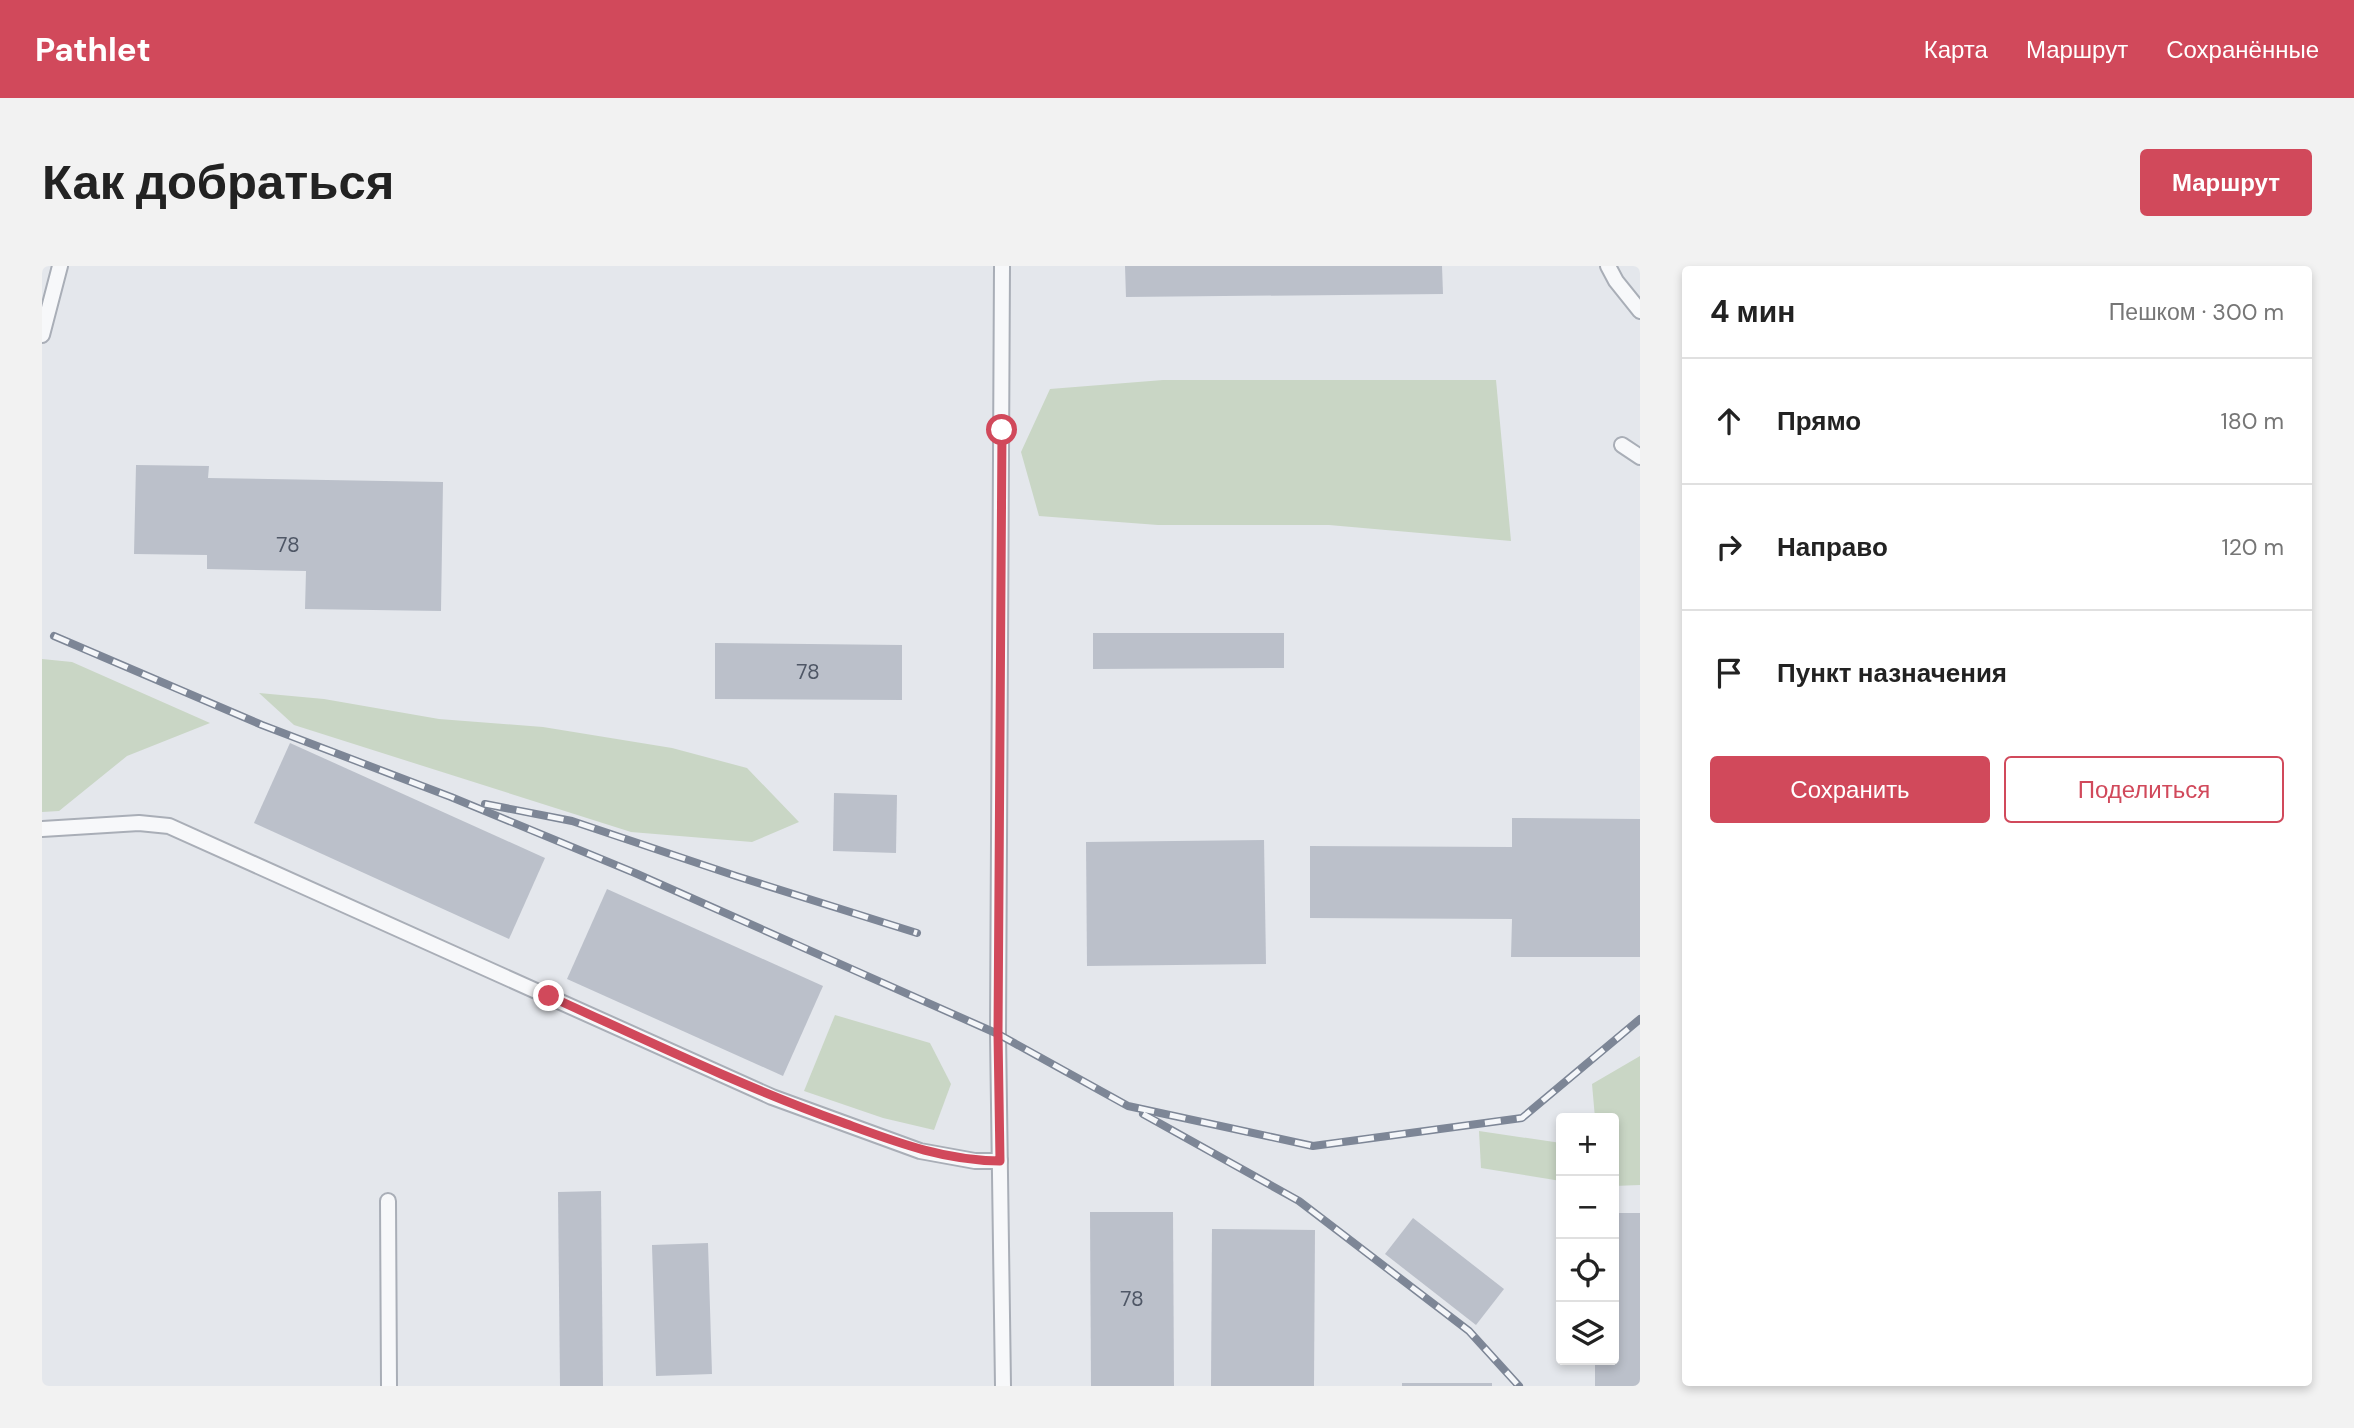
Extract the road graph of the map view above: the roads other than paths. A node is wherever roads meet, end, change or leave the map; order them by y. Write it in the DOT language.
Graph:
graph roads {
  1 [pos="60,266"];
  2 [pos="1002,266"];
  3 [pos="1608,266"];
  4 [pos="1640,311"];
  5 [pos="42,335"];
  6 [pos="1622,445"];
  7 [pos="1640,457"];
  8 [pos="42,829"];
  9 [pos="1000,1161"];
  10 [pos="388,1201"];
  11 [pos="388,1386"];
  12 [pos="1003,1386"];
  1 -- 5 [label="lane"];
  2 -- 9 [label="lane"];
  3 -- 4 [label="lane"];
  6 -- 7 [label="lane"];
  8 -- 9 [label="lane"];
  9 -- 12 [label="lane"];
  10 -- 11 [label="lane"];
}
